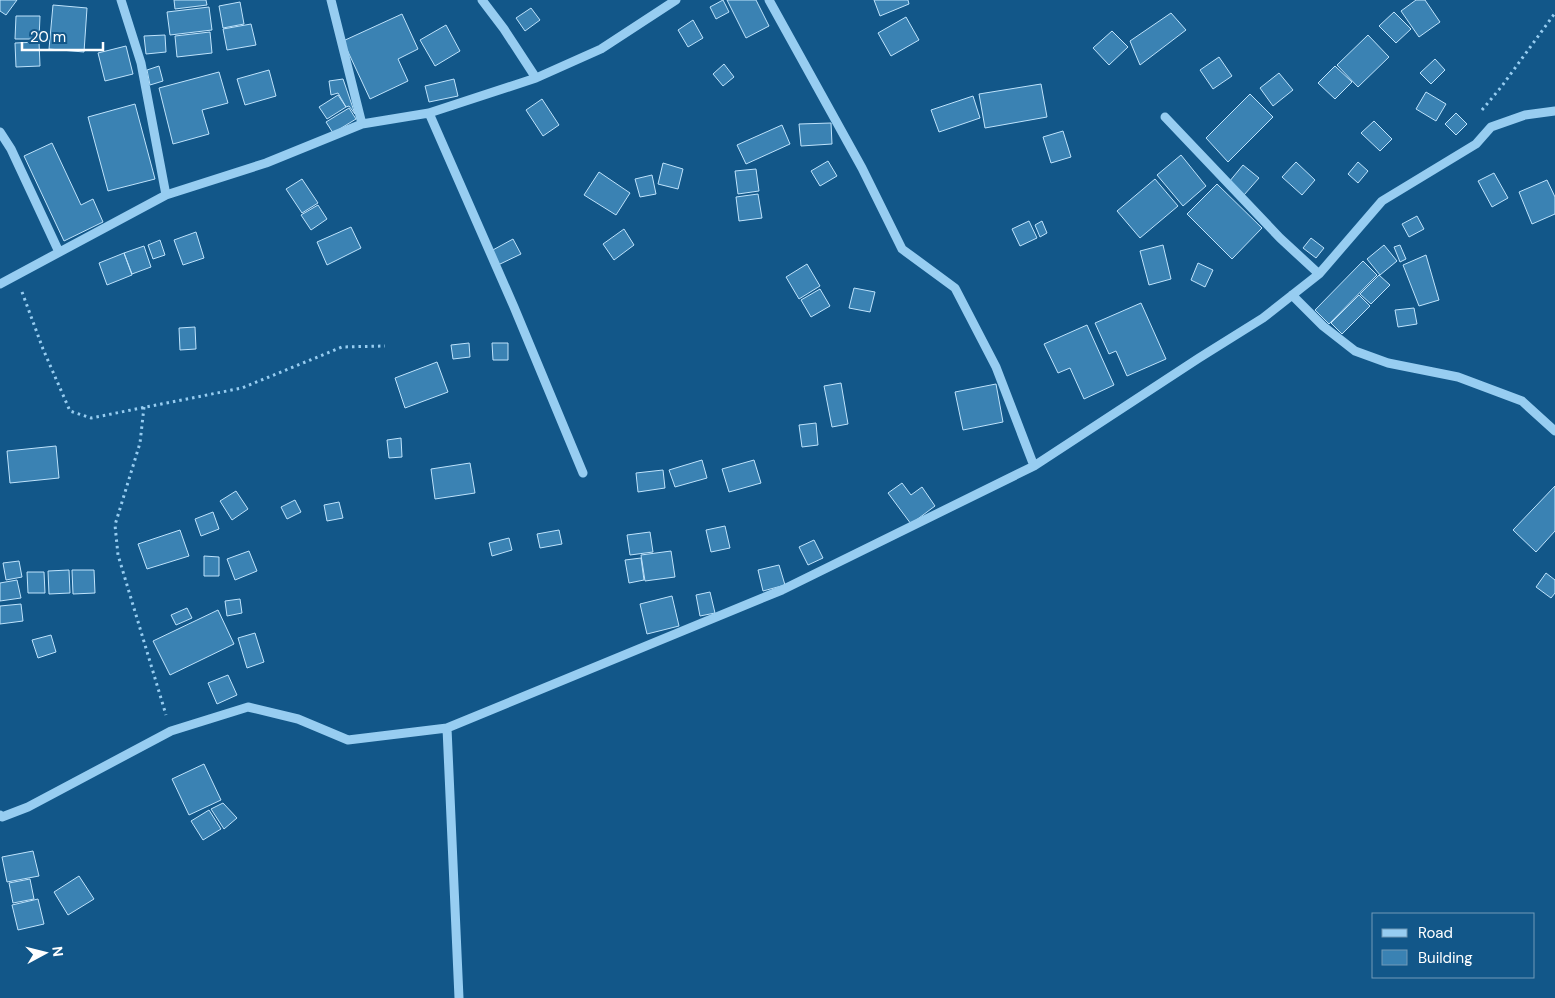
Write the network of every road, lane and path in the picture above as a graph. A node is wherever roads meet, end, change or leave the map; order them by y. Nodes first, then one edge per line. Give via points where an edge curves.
1 (120, 0) edge
2 (331, 0) edge
3 (482, 0) edge
4 (676, 0) edge
5 (769, 0) edge
6 (1555, 12) edge
7 (536, 78) junction
8 (1555, 111) edge
9 (429, 113) junction
10 (1479, 114) dead end
11 (1165, 117) dead end
12 (362, 124) junction
13 (0, 132) edge
14 (166, 195) junction
15 (59, 252) junction
16 (1319, 274) junction
17 (16, 275) junction
18 (0, 284) edge
19 (1292, 296) junction
20 (385, 346) dead end
21 (144, 408) junction
22 (1555, 431) edge
23 (1034, 466) junction
24 (583, 473) dead end
25 (448, 728) junction
26 (171, 731) junction
27 (1, 817) edge
28 (459, 998) edge

1 - 14 street via 141,63
2 - 12 street
3 - 7 street
4 - 7 street via 601,49
5 - 23 street via 862,168 902,249 955,288 996,367
6 - 10 path
7 - 9 street
8 - 16 street via 1525,115 1491,127 1476,144 1382,201
9 - 12 street
9 - 24 street
11 - 16 street via 1280,238
12 - 14 street via 266,163
13 - 15 street
14 - 15 street
15 - 17 street
16 - 19 street
17 - 18 street
17 - 21 path via 70,411 91,418
19 - 22 street via 1355,351 1388,363 1458,377 1522,401
19 - 23 street
20 - 21 path via 342,347 242,388
21 - 26 path via 140,443 115,533 118,555
23 - 25 street via 782,590
25 - 26 street via 348,740 298,719 248,707
25 - 28 street
26 - 27 street

